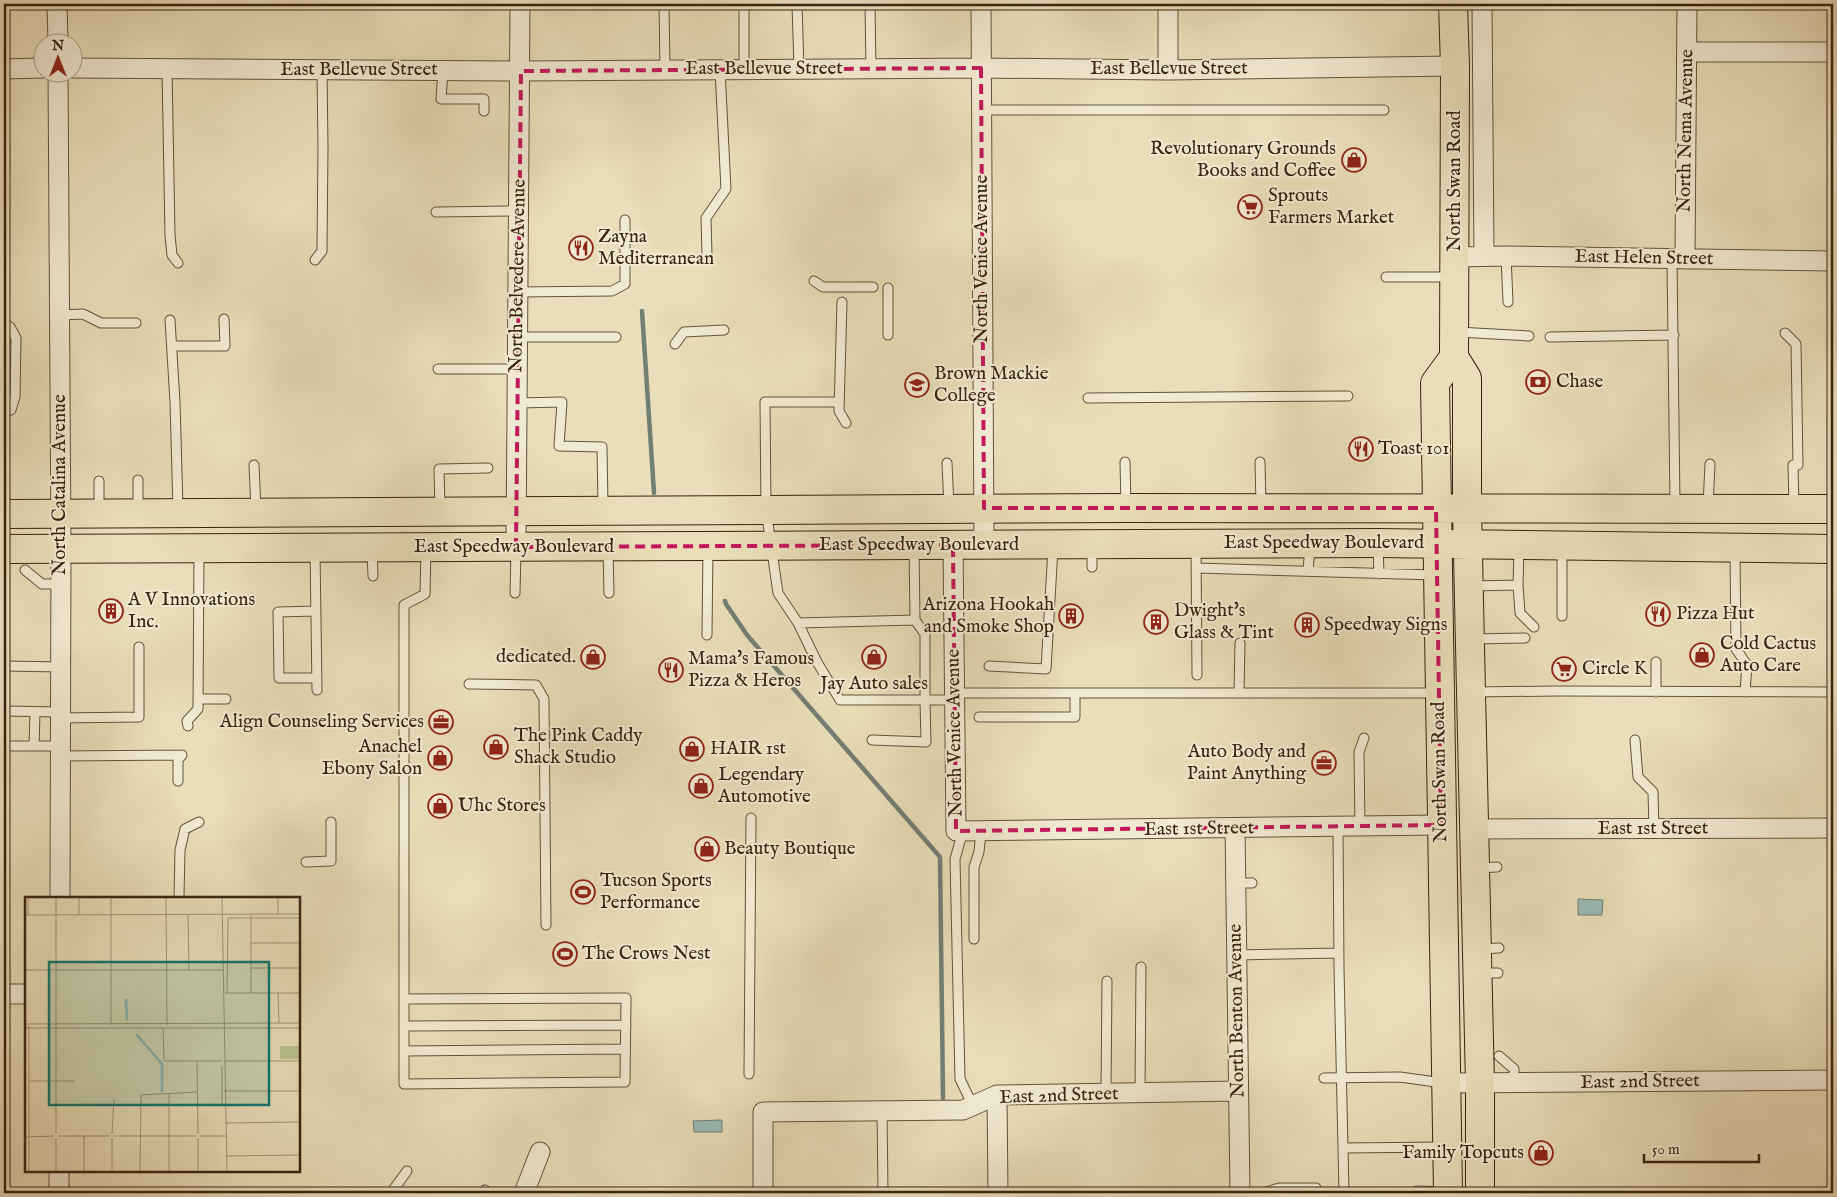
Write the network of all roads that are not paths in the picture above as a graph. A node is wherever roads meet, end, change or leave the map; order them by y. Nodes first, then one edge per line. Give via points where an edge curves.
1 (57, 4) edge
2 (520, 4) edge
3 (664, 4) edge
4 (744, 4) edge
5 (797, 4) edge
6 (870, 4) edge
7 (980, 4) edge
8 (1168, 4) edge
9 (1454, 4) edge
10 (1482, 4) edge
11 (1687, 4) edge
12 (58, 32) edge
13 (1687, 52) junction
14 (1833, 52) edge
15 (1455, 66) junction
16 (32, 68) edge
17 (82, 68) edge
18 (981, 68) junction
19 (4, 69) edge
20 (167, 69) junction
21 (799, 69) junction
22 (871, 69) junction
23 (322, 70) junction
24 (443, 70) junction
25 (521, 70) junction
26 (665, 70) junction
27 (720, 70) junction
28 (744, 70) junction
29 (1168, 70) junction
30 (58, 82) edge
31 (981, 110) junction
32 (1384, 110) dead end
33 (484, 111) dead end
34 (519, 211) junction
35 (436, 212) dead end
36 (625, 220) dead end
37 (707, 255) dead end
38 (1484, 256) junction
39 (1506, 256) junction
40 (1679, 259) junction
41 (315, 260) dead end
42 (1833, 261) edge
43 (178, 263) dead end
44 (1455, 267) junction
45 (1386, 277) dead end
46 (814, 281) dead end
47 (873, 287) dead end
48 (888, 288) dead end
49 (518, 292) junction
50 (842, 302) dead end
51 (1508, 302) dead end
52 (60, 314) junction
53 (224, 319) dead end
54 (170, 320) dead end
55 (4, 323) edge
56 (136, 323) dead end
57 (724, 330) dead end
58 (1785, 333) dead end
59 (888, 335) dead end
60 (1674, 335) junction
61 (1530, 336) dead end
62 (518, 337) junction
63 (616, 337) dead end
64 (1550, 337) dead end
65 (676, 344) dead end
66 (1454, 344) junction
67 (173, 346) junction
68 (438, 369) dead end
69 (517, 369) junction
70 (1348, 396) dead end
71 (1088, 398) dead end
72 (839, 402) junction
73 (517, 403) junction
74 (4, 412) edge
75 (846, 423) dead end
76 (1125, 462) dead end
77 (1260, 462) dead end
78 (947, 463) dead end
79 (1710, 464) dead end
80 (254, 466) dead end
81 (488, 468) dead end
82 (138, 480) dead end
83 (99, 481) dead end
84 (984, 508) junction
85 (1126, 508) junction
86 (1261, 508) junction
87 (1436, 508) junction
88 (1467, 508) junction
89 (1675, 508) junction
90 (1708, 508) junction
91 (949, 509) junction
92 (1794, 509) junction
93 (1833, 509) edge
94 (516, 510) junction
95 (603, 510) junction
96 (766, 510) junction
97 (440, 511) junction
98 (256, 512) junction
99 (99, 513) junction
100 (138, 513) junction
101 (178, 513) junction
102 (4, 514) edge
103 (61, 514) junction
104 (1310, 543) junction
105 (1378, 543) junction
106 (1436, 543) junction
107 (984, 544) junction
108 (1053, 544) junction
109 (1468, 544) junction
110 (1519, 544) junction
111 (913, 545) junction
112 (953, 545) junction
113 (1562, 545) junction
114 (372, 546) junction
115 (426, 546) junction
116 (772, 546) junction
117 (315, 547) junction
118 (516, 547) junction
119 (608, 547) junction
120 (708, 547) junction
121 (199, 548) junction
122 (1735, 548) junction
123 (61, 549) junction
124 (1833, 549) edge
125 (4, 550) edge
126 (1196, 556) junction
127 (1245, 556) junction
128 (26, 570) dead end
129 (1308, 571) junction
130 (1379, 574) junction
131 (1437, 574) junction
132 (373, 576) dead end
133 (61, 584) junction
134 (1518, 585) junction
135 (1468, 586) junction
136 (515, 593) dead end
137 (609, 593) dead end
138 (316, 611) junction
139 (1562, 616) dead end
140 (915, 620) junction
141 (798, 623) junction
142 (1534, 627) dead end
143 (707, 635) dead end
144 (1525, 638) dead end
145 (1470, 639) junction
146 (1240, 643) dead end
147 (138, 647) dead end
148 (1656, 662) dead end
149 (4, 666) edge
150 (990, 666) dead end
151 (61, 667) junction
152 (1197, 675) dead end
153 (317, 678) junction
154 (469, 684) dead end
155 (317, 690) dead end
156 (1470, 692) junction
157 (1656, 692) junction
158 (1745, 692) junction
159 (1833, 692) edge
160 (1075, 693) junction
161 (1239, 693) junction
162 (1439, 693) junction
163 (954, 697) junction
164 (198, 699) junction
165 (226, 699) dead end
166 (925, 700) junction
167 (4, 711) edge
168 (34, 712) junction
169 (60, 715) junction
170 (980, 717) dead end
171 (188, 726) dead end
172 (1364, 738) dead end
173 (872, 740) dead end
174 (1635, 740) dead end
175 (4, 746) edge
176 (34, 746) junction
177 (60, 751) junction
178 (178, 781) dead end
179 (751, 818) dead end
180 (199, 822) dead end
181 (331, 822) dead end
182 (1441, 825) junction
183 (1338, 827) junction
184 (1360, 827) junction
185 (1234, 828) junction
186 (1833, 828) edge
187 (1473, 829) junction
188 (1654, 829) junction
189 (967, 831) junction
190 (306, 862) dead end
191 (60, 897) edge
192 (179, 897) edge
193 (546, 925) dead end
194 (974, 939) dead end
195 (1339, 953) junction
196 (1236, 955) junction
197 (1141, 967) dead end
198 (1107, 981) dead end
199 (4, 994) edge
200 (25, 994) edge
201 (404, 999) junction
202 (626, 1025) junction
203 (404, 1026) junction
204 (625, 1049) junction
205 (404, 1051) junction
206 (1499, 1056) dead end
207 (749, 1074) dead end
208 (1342, 1077) junction
209 (1324, 1078) dead end
210 (1833, 1080) edge
211 (1446, 1083) junction
212 (1480, 1084) junction
213 (1514, 1084) junction
214 (1238, 1091) junction
215 (1106, 1093) junction
216 (1140, 1093) junction
217 (998, 1095) junction
218 (973, 1106) junction
219 (882, 1111) junction
220 (1447, 1147) junction
221 (1344, 1148) junction
222 (540, 1152) dead end
223 (407, 1171) dead end
224 (59, 1172) edge
225 (1316, 1188) dead end
226 (1417, 1191) dead end
227 (1448, 1192) edge
228 (59, 1193) edge
229 (391, 1193) edge
230 (524, 1193) edge
231 (763, 1193) edge
232 (883, 1193) edge
233 (998, 1193) edge
234 (1240, 1193) edge
235 (1263, 1193) edge
236 (1344, 1193) edge
237 (1480, 1193) edge

1 - 12 street
2 - 25 street, North Belvedere Avenue
3 - 26 lane
4 - 28 lane
5 - 21 lane
6 - 22 lane
7 - 18 street, North Venice Avenue
8 - 29 street
9 - 15 main road, North Swan Road
10 - 38 street, North Swan Road
11 - 13 street, North Nema Avenue
13 - 14 street
13 - 40 street, North Nema Avenue
15 - 29 street, East Bellevue Street
15 - 44 main road, North Swan Road
16 - 19 street
17 - 20 street, East Bellevue Street
18 - 22 street, East Bellevue Street
18 - 29 street, East Bellevue Street
18 - 31 street, North Venice Avenue
20 - 23 street, East Bellevue Street
20 - 43 lane via 170,235 172,255
21 - 22 street, East Bellevue Street
21 - 28 street, East Bellevue Street
23 - 24 street, East Bellevue Street
23 - 41 lane via 322,251
24 - 25 street, East Bellevue Street
24 - 33 lane via 442,99 484,99
25 - 26 street, East Bellevue Street
25 - 34 street, North Belvedere Avenue
26 - 27 street, East Bellevue Street
27 - 28 street, East Bellevue Street
27 - 37 lane via 726,189 706,218
30 - 52 street, North Catalina Avenue
31 - 32 lane
31 - 84 street, North Venice Avenue
34 - 35 lane
34 - 49 street, North Belvedere Avenue
36 - 49 lane via 625,284 612,291
38 - 39 street, East Helen Street
38 - 44 street, East Helen Street
39 - 40 street, East Helen Street
39 - 51 lane
40 - 42 street, East Helen Street
40 - 60 lane
44 - 45 lane
44 - 66 main road, North Swan Road
46 - 47 lane via 823,288
48 - 59 lane
49 - 62 street, North Belvedere Avenue
50 - 72 lane
52 - 56 lane via 83,314 101,323
52 - 103 street, North Catalina Avenue
53 - 67 lane via 225,346
54 - 67 lane
55 - 74 lane via 10,326 16,338 15,397 11,410
57 - 65 lane via 684,332
58 - 92 lane via 1796,344
60 - 64 lane
60 - 89 lane
61 - 66 lane
62 - 63 lane
62 - 69 street, North Belvedere Avenue
66 - 87 main road, North Swan Road via 1434,383
66 - 88 main road, North Swan Road via 1467,378
67 - 101 lane
68 - 69 lane
69 - 73 street, North Belvedere Avenue
70 - 71 lane
72 - 75 lane via 839,411
72 - 96 lane via 764,402
73 - 94 street, North Belvedere Avenue
73 - 95 lane via 562,402 559,446 602,447
76 - 85 lane
77 - 86 lane
78 - 91 lane
79 - 90 lane
80 - 98 lane
81 - 97 lane via 439,468
82 - 100 lane
83 - 99 lane
84 - 85 main road, East Speedway Boulevard
84 - 91 main road, East Speedway Boulevard
84 - 107 street, North Venice Avenue
85 - 86 main road, East Speedway Boulevard
86 - 87 main road, East Speedway Boulevard
87 - 88 main road, East Speedway Boulevard
87 - 106 main road, North Swan Road
88 - 89 main road, East Speedway Boulevard
88 - 109 main road, North Swan Road
89 - 90 main road, East Speedway Boulevard
90 - 92 main road, East Speedway Boulevard
91 - 96 main road, East Speedway Boulevard
92 - 93 main road, East Speedway Boulevard
94 - 95 main road, East Speedway Boulevard
94 - 97 main road, East Speedway Boulevard
94 - 118 street, North Belvedere Avenue
95 - 96 main road, East Speedway Boulevard
96 - 116 lane
97 - 98 main road, East Speedway Boulevard
98 - 101 main road, East Speedway Boulevard
99 - 100 main road, East Speedway Boulevard
99 - 103 main road, East Speedway Boulevard
100 - 101 main road, East Speedway Boulevard
102 - 103 main road, East Speedway Boulevard
103 - 123 street, North Catalina Avenue
104 - 105 main road, East Speedway Boulevard
104 - 127 main road, East Speedway Boulevard
104 - 129 lane
105 - 106 main road, East Speedway Boulevard
105 - 130 lane
106 - 109 main road, East Speedway Boulevard
106 - 131 main road, North Swan Road
107 - 108 main road, East Speedway Boulevard
107 - 112 main road, East Speedway Boulevard
108 - 126 main road, East Speedway Boulevard via 1092,556
108 - 150 lane via 1046,669
109 - 110 main road, East Speedway Boulevard
109 - 135 main road, North Swan Road
110 - 113 main road, East Speedway Boulevard
110 - 134 lane
111 - 112 main road, East Speedway Boulevard
111 - 116 main road, East Speedway Boulevard
111 - 140 lane
112 - 163 street, North Venice Avenue
113 - 122 main road, East Speedway Boulevard
113 - 139 lane
114 - 115 main road, East Speedway Boulevard
114 - 117 main road, East Speedway Boulevard
114 - 132 lane
115 - 118 main road, East Speedway Boulevard
115 - 201 lane via 426,594 404,605
116 - 120 main road, East Speedway Boulevard
116 - 141 lane via 778,593
117 - 121 main road, East Speedway Boulevard
117 - 138 lane
118 - 119 main road, East Speedway Boulevard
118 - 136 lane
119 - 120 main road, East Speedway Boulevard
119 - 137 lane
120 - 143 lane
121 - 123 main road, East Speedway Boulevard
121 - 164 lane
122 - 124 main road, East Speedway Boulevard
122 - 158 lane via 1736,649 1747,665
123 - 125 main road, East Speedway Boulevard
123 - 133 street, North Catalina Avenue
126 - 127 main road, East Speedway Boulevard
126 - 152 lane
127 - 129 lane
128 - 133 lane via 42,584
129 - 130 lane
130 - 131 lane
131 - 162 main road, North Swan Road
133 - 151 street, North Catalina Avenue
134 - 135 lane
134 - 142 lane via 1520,613
135 - 145 main road, North Swan Road
138 - 153 lane
138 - 153 lane via 278,612 279,678
140 - 141 lane
140 - 166 lane via 925,634
141 - 166 lane via 840,700
144 - 145 lane
145 - 156 main road, North Swan Road
146 - 161 lane
147 - 169 lane via 139,716
148 - 157 lane
149 - 151 lane
151 - 169 street, North Catalina Avenue
153 - 155 lane
154 - 193 lane via 536,685 544,699
156 - 157 lane
156 - 187 main road, North Swan Road
157 - 158 lane
158 - 159 lane
160 - 161 lane
160 - 163 lane
160 - 170 lane via 1075,717
161 - 162 lane
162 - 182 main road, North Swan Road
163 - 166 lane
163 - 189 street, North Venice Avenue
164 - 165 lane
164 - 171 lane via 198,709 187,721
166 - 173 lane via 926,742
167 - 168 lane
168 - 169 lane
168 - 176 lane
169 - 177 street, North Catalina Avenue
172 - 184 lane via 1359,752
174 - 188 lane via 1638,778 1653,792
175 - 176 lane
176 - 177 lane
177 - 178 lane via 182,754 178,760
177 - 191 street, North Catalina Avenue
179 - 207 lane
180 - 192 lane via 185,829 180,850
181 - 190 lane via 331,861
182 - 184 street, East 1st Street
182 - 211 main road, North Swan Road
183 - 184 street, East 1st Street
183 - 185 street, East 1st Street
183 - 195 lane
185 - 189 street, East 1st Street
185 - 196 street, North Benton Avenue via 1243,883
186 - 188 street, East 1st Street
187 - 188 street, East 1st Street
187 - 212 main road, North Swan Road via 1486,868 1488,961
189 - 194 lane via 979,852 974,867
189 - 218 lane via 955,859 960,1079
195 - 196 lane
195 - 208 lane
196 - 214 street, North Benton Avenue
197 - 216 lane
198 - 215 lane
199 - 200 street
201 - 202 lane via 626,998
201 - 203 lane
202 - 203 lane
202 - 204 lane
203 - 205 lane
204 - 205 lane
204 - 205 lane via 625,1082 404,1084
206 - 213 lane via 1514,1069
208 - 209 lane
208 - 211 lane via 1400,1076
208 - 221 lane
210 - 213 street, East 2nd Street
211 - 212 street, East 2nd Street
211 - 220 main road, North Swan Road
212 - 213 street, East 2nd Street
212 - 237 main road, North Swan Road
214 - 216 street, East 2nd Street
214 - 234 street, North Benton Avenue
215 - 216 street, East 2nd Street
215 - 217 street, East 2nd Street
217 - 218 street, East 2nd Street
217 - 233 street
218 - 219 street, East 2nd Street via 963,1110
219 - 231 street, East 2nd Street via 763,1112
219 - 232 lane
220 - 221 lane
220 - 227 main road, North Swan Road
221 - 236 lane
222 - 230 street
223 - 229 lane
224 - 228 street
225 - 235 lane via 1279,1188
226 - 227 lane

